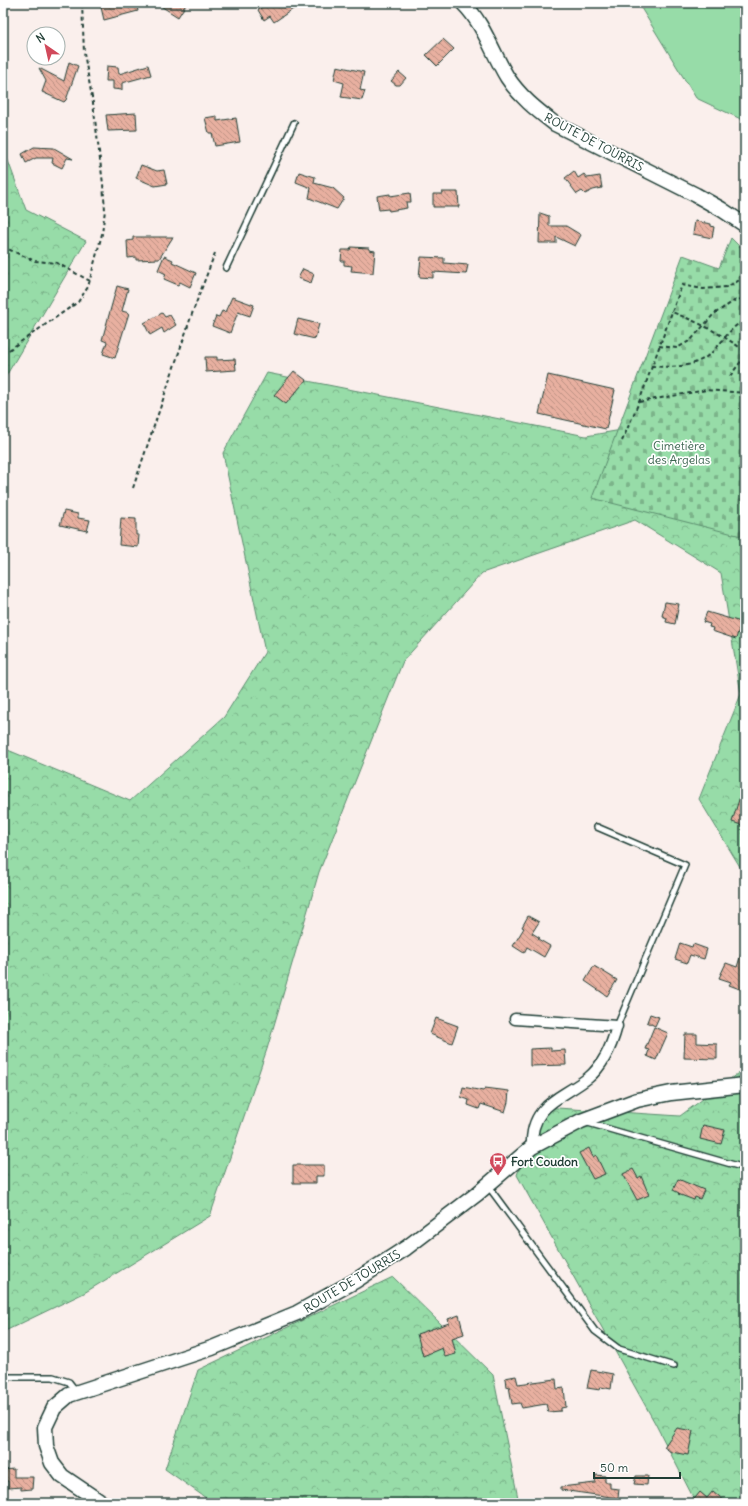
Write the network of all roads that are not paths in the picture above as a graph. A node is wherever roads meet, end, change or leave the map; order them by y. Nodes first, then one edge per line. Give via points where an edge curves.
1 (463, 3) edge
2 (294, 123) dead end
3 (745, 225) edge
4 (226, 268) dead end
5 (597, 827) dead end
6 (514, 1019) dead end
7 (617, 1026) junction
8 (745, 1085) edge
9 (581, 1121) junction
10 (532, 1147) junction
11 (745, 1168) edge
12 (487, 1185) junction
13 (674, 1366) dead end
14 (3, 1375) edge
15 (76, 1392) junction
16 (107, 1501) edge

1 - 3 street, ROUTE DE TOURRIS via 483,30 507,77 535,109 556,124 696,195
2 - 4 lane
5 - 7 lane via 685,865
6 - 7 street
7 - 10 street via 604,1061 588,1078 553,1100 544,1109 531,1135
8 - 9 street, ROUTE DE TOURRIS via 671,1092 644,1098
9 - 10 street, ROUTE DE TOURRIS
9 - 11 lane
10 - 12 street, ROUTE DE TOURRIS
12 - 13 lane via 595,1331 619,1349
12 - 15 street, ROUTE DE TOURRIS via 406,1248 355,1281 297,1313 212,1348
14 - 15 lane via 7,1378 53,1377 69,1382
15 - 16 street, ROUTE DE TOURRIS via 54,1408 45,1427 46,1446 52,1463 62,1476

